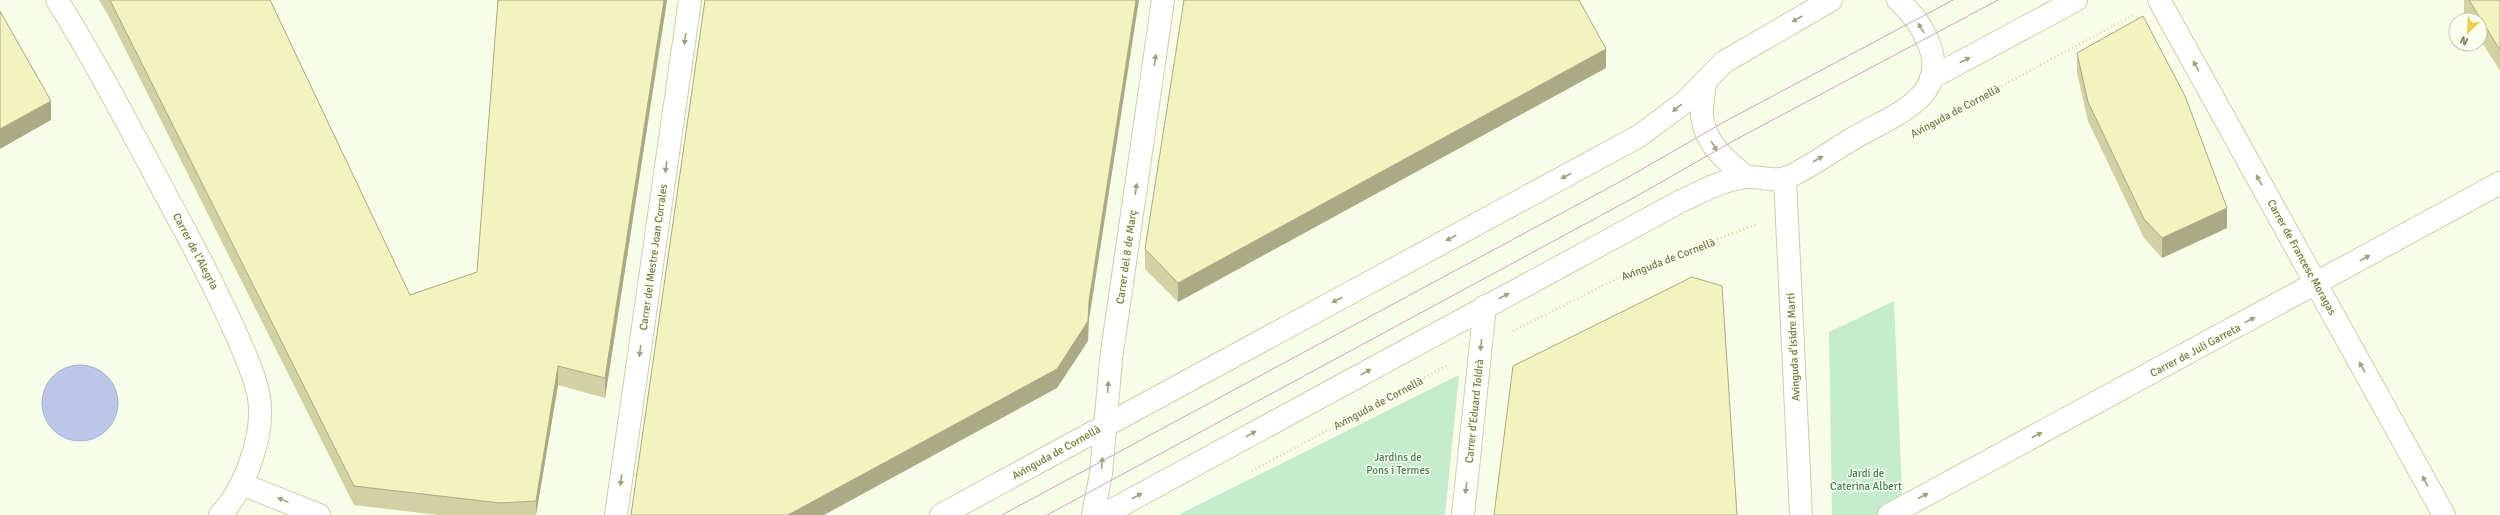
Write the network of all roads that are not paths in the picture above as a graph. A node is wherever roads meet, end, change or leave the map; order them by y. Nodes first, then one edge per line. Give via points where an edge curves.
1 (57, 0) edge
2 (690, 0) edge
3 (1163, 0) edge
4 (1831, 0) edge
5 (1898, 0) edge
6 (2076, 0) edge
7 (2159, 1) edge
8 (1931, 78) junction
9 (1705, 82) junction
10 (1746, 177) junction
11 (1785, 178) junction
12 (2500, 183) edge
13 (2317, 284) junction
14 (1485, 306) junction
15 (1105, 425) junction
16 (242, 484) junction
17 (220, 515) edge
18 (319, 515) edge
19 (616, 515) edge
20 (941, 515) edge
21 (1092, 515) edge
22 (1103, 515) edge
23 (1463, 515) edge
24 (1801, 515) edge
25 (1888, 515) edge
26 (2444, 515) edge

1 - 16 street, Carrer de l'Alegria via 93,57 217,290 249,364 259,398 258,430 253,457
2 -> 19 street, Carrer del Mestre Joan Corrales
15 -> 3 street, Carrer del 8 de Març via 1111,358
4 -> 9 street, Avinguda de Cornellà via 1724,62
8 -> 5 street via 1931,46 1910,11
8 -> 6 street
13 -> 7 street, Carrer de Francesc Moragas
11 -> 8 street via 1902,110 1920,97 1927,89
9 -> 10 street via 1702,116 1712,144 1716,151
9 -> 15 street, Avinguda de Cornellà via 1676,109 1639,136
10 - 11 street
14 -> 10 street via 1681,201 1713,187
11 - 24 street, Avinguda d'Isidre Martí
13 -> 12 street, Carrer de Juli Garreta
25 -> 13 street, Carrer de Juli Garreta
26 -> 13 street, Carrer de Francesc Moragas
22 -> 14 street
14 -> 23 street, Carrer d'Eduard Toldrà
15 - 20 street, Avinguda de Cornellà
21 -> 15 street, Carrer del 8 de Març via 1101,474
16 - 17 street, Carrer de l'Alegria
18 -> 16 street

